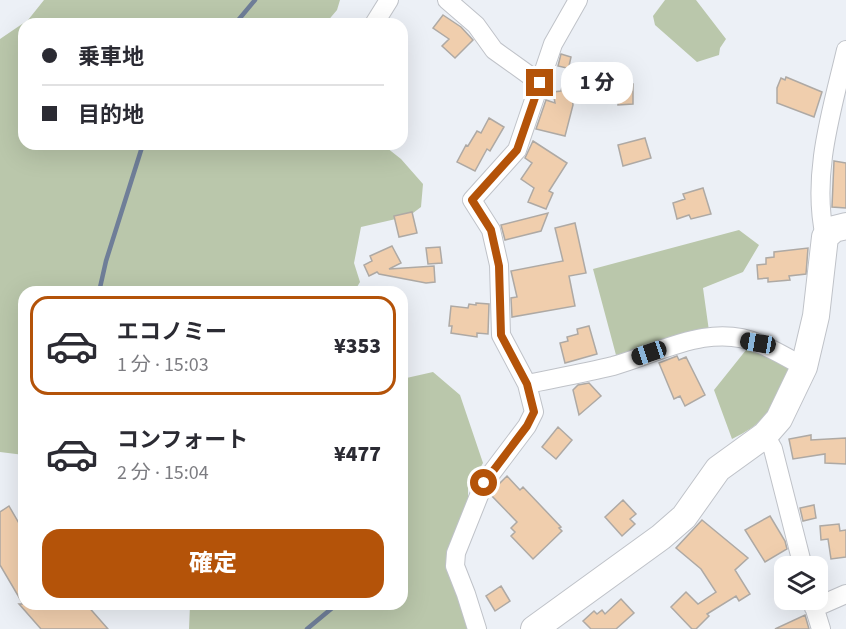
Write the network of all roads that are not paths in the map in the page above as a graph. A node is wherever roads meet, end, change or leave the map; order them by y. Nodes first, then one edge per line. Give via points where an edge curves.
1 (389, 0) edge
2 (447, 0) edge
3 (578, 0) edge
4 (378, 18) edge
5 (846, 50) edge
6 (540, 83) junction
7 (836, 232) edge
8 (804, 367) junction
9 (527, 384) junction
10 (765, 435) junction
11 (800, 556) edge
12 (846, 594) edge
13 (828, 599) edge
14 (815, 610) edge
15 (477, 629) edge
16 (534, 629) edge
17 (821, 629) edge

1 - 4 street
2 - 6 street via 476,26 494,50
3 - 6 street via 553,44
5 - 7 street via 821,168 821,220
6 - 9 street via 517,150 472,200 491,230 499,266 501,335
7 - 8 street
8 - 9 street via 758,343 727,337 704,338 684,341 614,366
8 - 10 street via 779,419
9 - 15 street via 534,412 484,483 456,552 455,566
10 - 11 street via 773,449
10 - 16 street via 718,469 684,517
12 - 13 street
14 - 17 street

